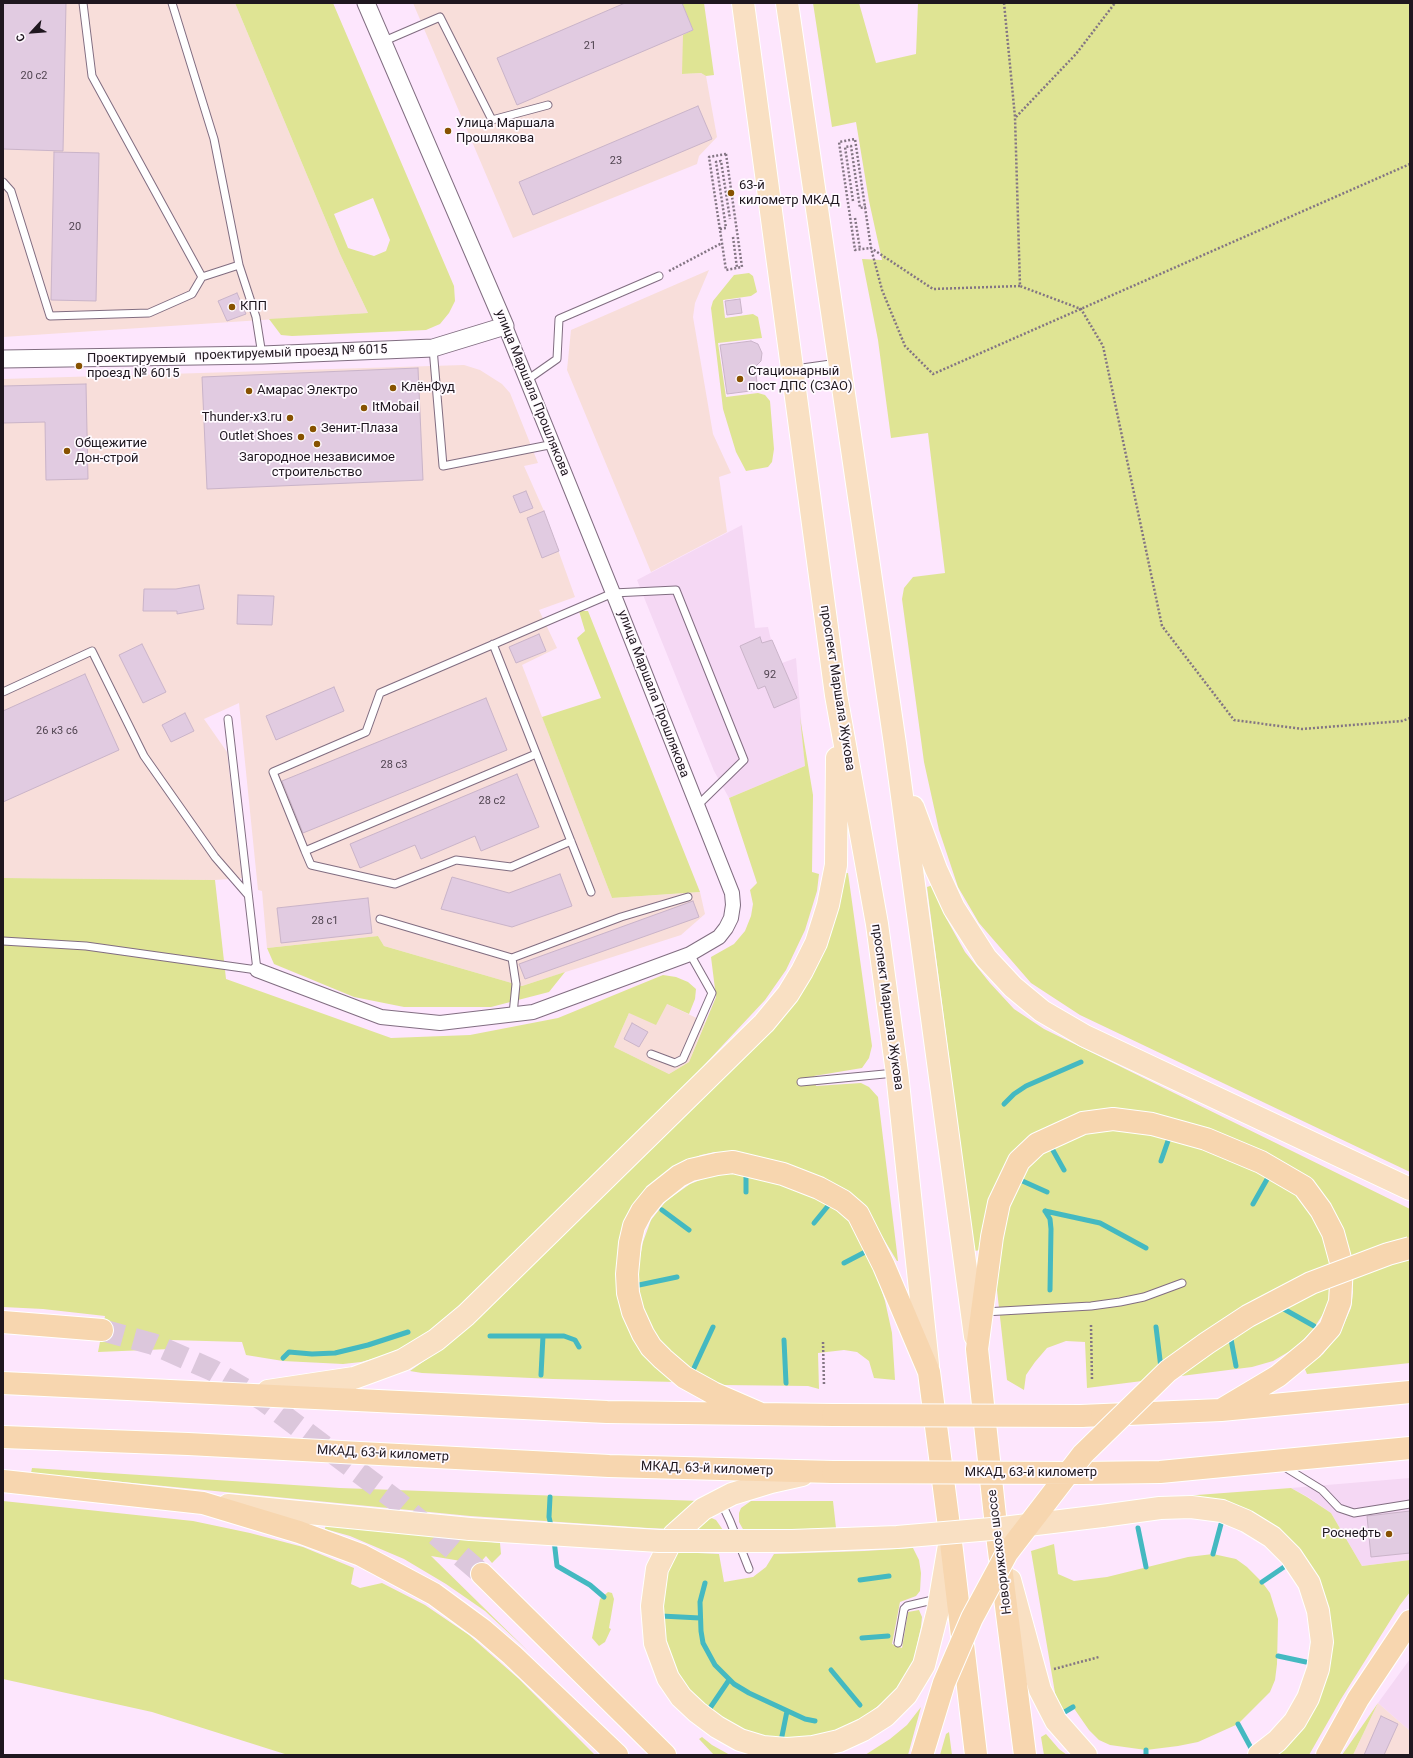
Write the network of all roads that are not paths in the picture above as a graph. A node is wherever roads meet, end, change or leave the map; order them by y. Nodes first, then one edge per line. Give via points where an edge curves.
1 (83, 3) edge
2 (172, 3) edge
3 (366, 3) edge
4 (743, 3) edge
5 (787, 3) edge
6 (382, 42) junction
7 (548, 105) dead end
8 (3, 182) edge
9 (239, 265) junction
10 (659, 276) road end
11 (202, 277) junction
12 (505, 326) junction
13 (433, 348) junction
14 (262, 355) junction
15 (3, 359) edge
16 (840, 363) junction
17 (792, 369) junction
18 (527, 380) junction
19 (554, 444) junction
20 (614, 593) junction
21 (492, 644) junction
22 (3, 692) edge
23 (836, 694) junction
24 (228, 719) dead end
25 (895, 744) junction
26 (536, 754) junction
27 (697, 806) junction
28 (571, 841) junction
29 (305, 851) junction
30 (591, 892) dead end
31 (248, 896) junction
32 (688, 897) dead end
33 (380, 919) dead end
34 (3, 941) edge
35 (690, 954) junction
36 (512, 958) junction
37 (257, 970) junction
38 (513, 1014) junction
39 (651, 1054) dead end
40 (897, 1073) junction
41 (801, 1082) dead end
42 (1410, 1189) edge
43 (1410, 1248) edge
44 (1182, 1283) dead end
45 (982, 1312) junction
46 (3, 1322) edge
47 (102, 1330) tunnel mouth
48 (977, 1349) junction
49 (929, 1372) junction
50 (3, 1383) edge
51 (1410, 1392) edge
52 (250, 1393) junction
53 (1221, 1410) junction
54 (759, 1413) junction
55 (3, 1437) edge
56 (1410, 1448) edge
57 (1276, 1462) junction
58 (811, 1473) junction
59 (3, 1481) edge
60 (720, 1500) junction
61 (203, 1502) junction
62 (1410, 1504) edge
63 (950, 1534) junction
64 (998, 1535) junction
65 (749, 1569) dead end
66 (482, 1574) tunnel mouth
67 (940, 1599) junction
68 (1410, 1621) edge
69 (898, 1643) dead end
70 (617, 1755) edge
71 (665, 1755) edge
72 (922, 1755) edge
73 (976, 1755) edge
74 (1025, 1755) edge
75 (1086, 1755) edge
76 (1259, 1755) edge
77 (1327, 1755) edge

1 - 11 lane via 92,76
2 - 9 lane via 214,139
3 - 6 street, улица Маршала Прошлякова
4 - 17 main road, проспект Маршала Жукова
5 - 16 main road
6 - 7 lane via 440,17 492,120
6 - 12 street, улица Маршала Прошлякова
8 - 11 lane via 11,192 50,316 149,313 192,294
9 - 11 lane
9 - 14 lane via 256,317
10 - 18 lane via 559,319 558,359
12 - 13 street, проектируемый проезд № 6015
12 - 18 street, улица Маршала Прошлякова
13 - 14 street, проектируемый проезд № 6015
13 - 19 lane via 443,466
14 - 15 street, проектируемый проезд № 6015
16 - 17 lane
16 - 25 main road
17 - 23 main road, проспект Маршала Жукова
18 - 19 street, улица Маршала Прошлякова
19 - 20 street, улица Маршала Прошлякова
20 - 21 lane
20 - 27 street, улица Маршала Прошлякова
20 - 27 lane via 676,590 741,752 744,760
21 - 26 lane
21 - 29 lane via 380,692 366,732 273,772
22 - 31 lane via 92,651 144,756 215,857
23 - 40 main road, проспект Маршала Жукова via 877,924
23 - 52 main road via 836,865 828,905 816,943 802,971 788,994 764,1023 466,1315 436,1340 403,1360 354,1378
24 - 31 lane
25 - 42 main road via 918,823 954,908 986,958 1013,987 1042,1011 1085,1036
25 - 48 main road
26 - 28 lane
26 - 29 lane
27 - 35 street, улица Маршала Прошлякова via 732,893 733,905 731,918 719,937
28 - 29 lane via 511,867 456,860 395,884 311,865
28 - 30 lane
31 - 37 lane
32 - 36 lane via 621,917
33 - 36 lane
34 - 37 lane via 86,946
35 - 38 street, улица Маршала Прошлякова via 533,1012
35 - 39 lane via 712,993 683,1059 675,1063
36 - 38 lane via 516,984
37 - 38 street, улица Маршала Прошлякова via 382,1017 440,1023
40 - 41 lane
40 - 49 main road, проспект Маршала Жукова
43 - 72 highway, bridge via 1311,1284 1248,1316 1168,1371 1083,1454 1007,1553 972,1618 944,1683
44 - 45 lane via 1144,1297 1120,1302
45 - 48 highway, Новорижское шоссе
45 - 53 highway, Новорижское шоссе via 999,1203 1019,1160 1037,1144 1083,1123 1113,1118 1152,1124 1206,1139 1261,1162 1304,1187 1321,1210 1333,1234 1342,1266 1340,1302 1330,1328 1312,1348 1278,1376
46 - 47 highway
48 - 64 highway, Новорижское шоссе
49 - 54 highway via 868,1231 858,1214 843,1201 798,1179 761,1167 733,1162 705,1166 679,1176 655,1195 642,1211 634,1226 630,1243 628,1293 643,1334 663,1359 684,1377
49 - 63 highway
50 - 52 highway
51 - 53 highway
52 - 54 highway via 607,1412
53 - 54 highway, bridge via 1081,1416
55 - 58 highway, МКАД, 63-й километр
56 - 57 highway, МКАД, 63-й километр
57 - 58 highway, МКАД, 63-й километр, bridge via 1160,1472
57 - 62 lane via 1322,1490 1338,1508 1354,1512
58 - 60 main road via 771,1482
59 - 61 highway
60 - 65 lane
60 - 67 main road via 703,1509 674,1535 657,1570 652,1606 653,1621 655,1643 662,1664 681,1696 717,1728 740,1740 763,1747 814,1747 839,1741 885,1716 906,1695 924,1665
61 - 70 highway via 361,1555 434,1594 512,1655
61 - 76 main road, bridge via 470,1528 659,1541 792,1541 897,1537 1003,1528 1160,1508 1191,1507 1222,1511 1246,1521 1272,1537 1291,1556 1309,1583 1318,1611 1322,1642 1308,1698 1295,1721 1277,1741
63 - 67 main road
63 - 73 highway
64 - 74 highway, Новорижское шоссе
64 - 75 main road via 1040,1690 1056,1721
66 - 71 highway
67 - 69 lane via 907,1606 904,1609
68 - 77 highway via 1358,1699

